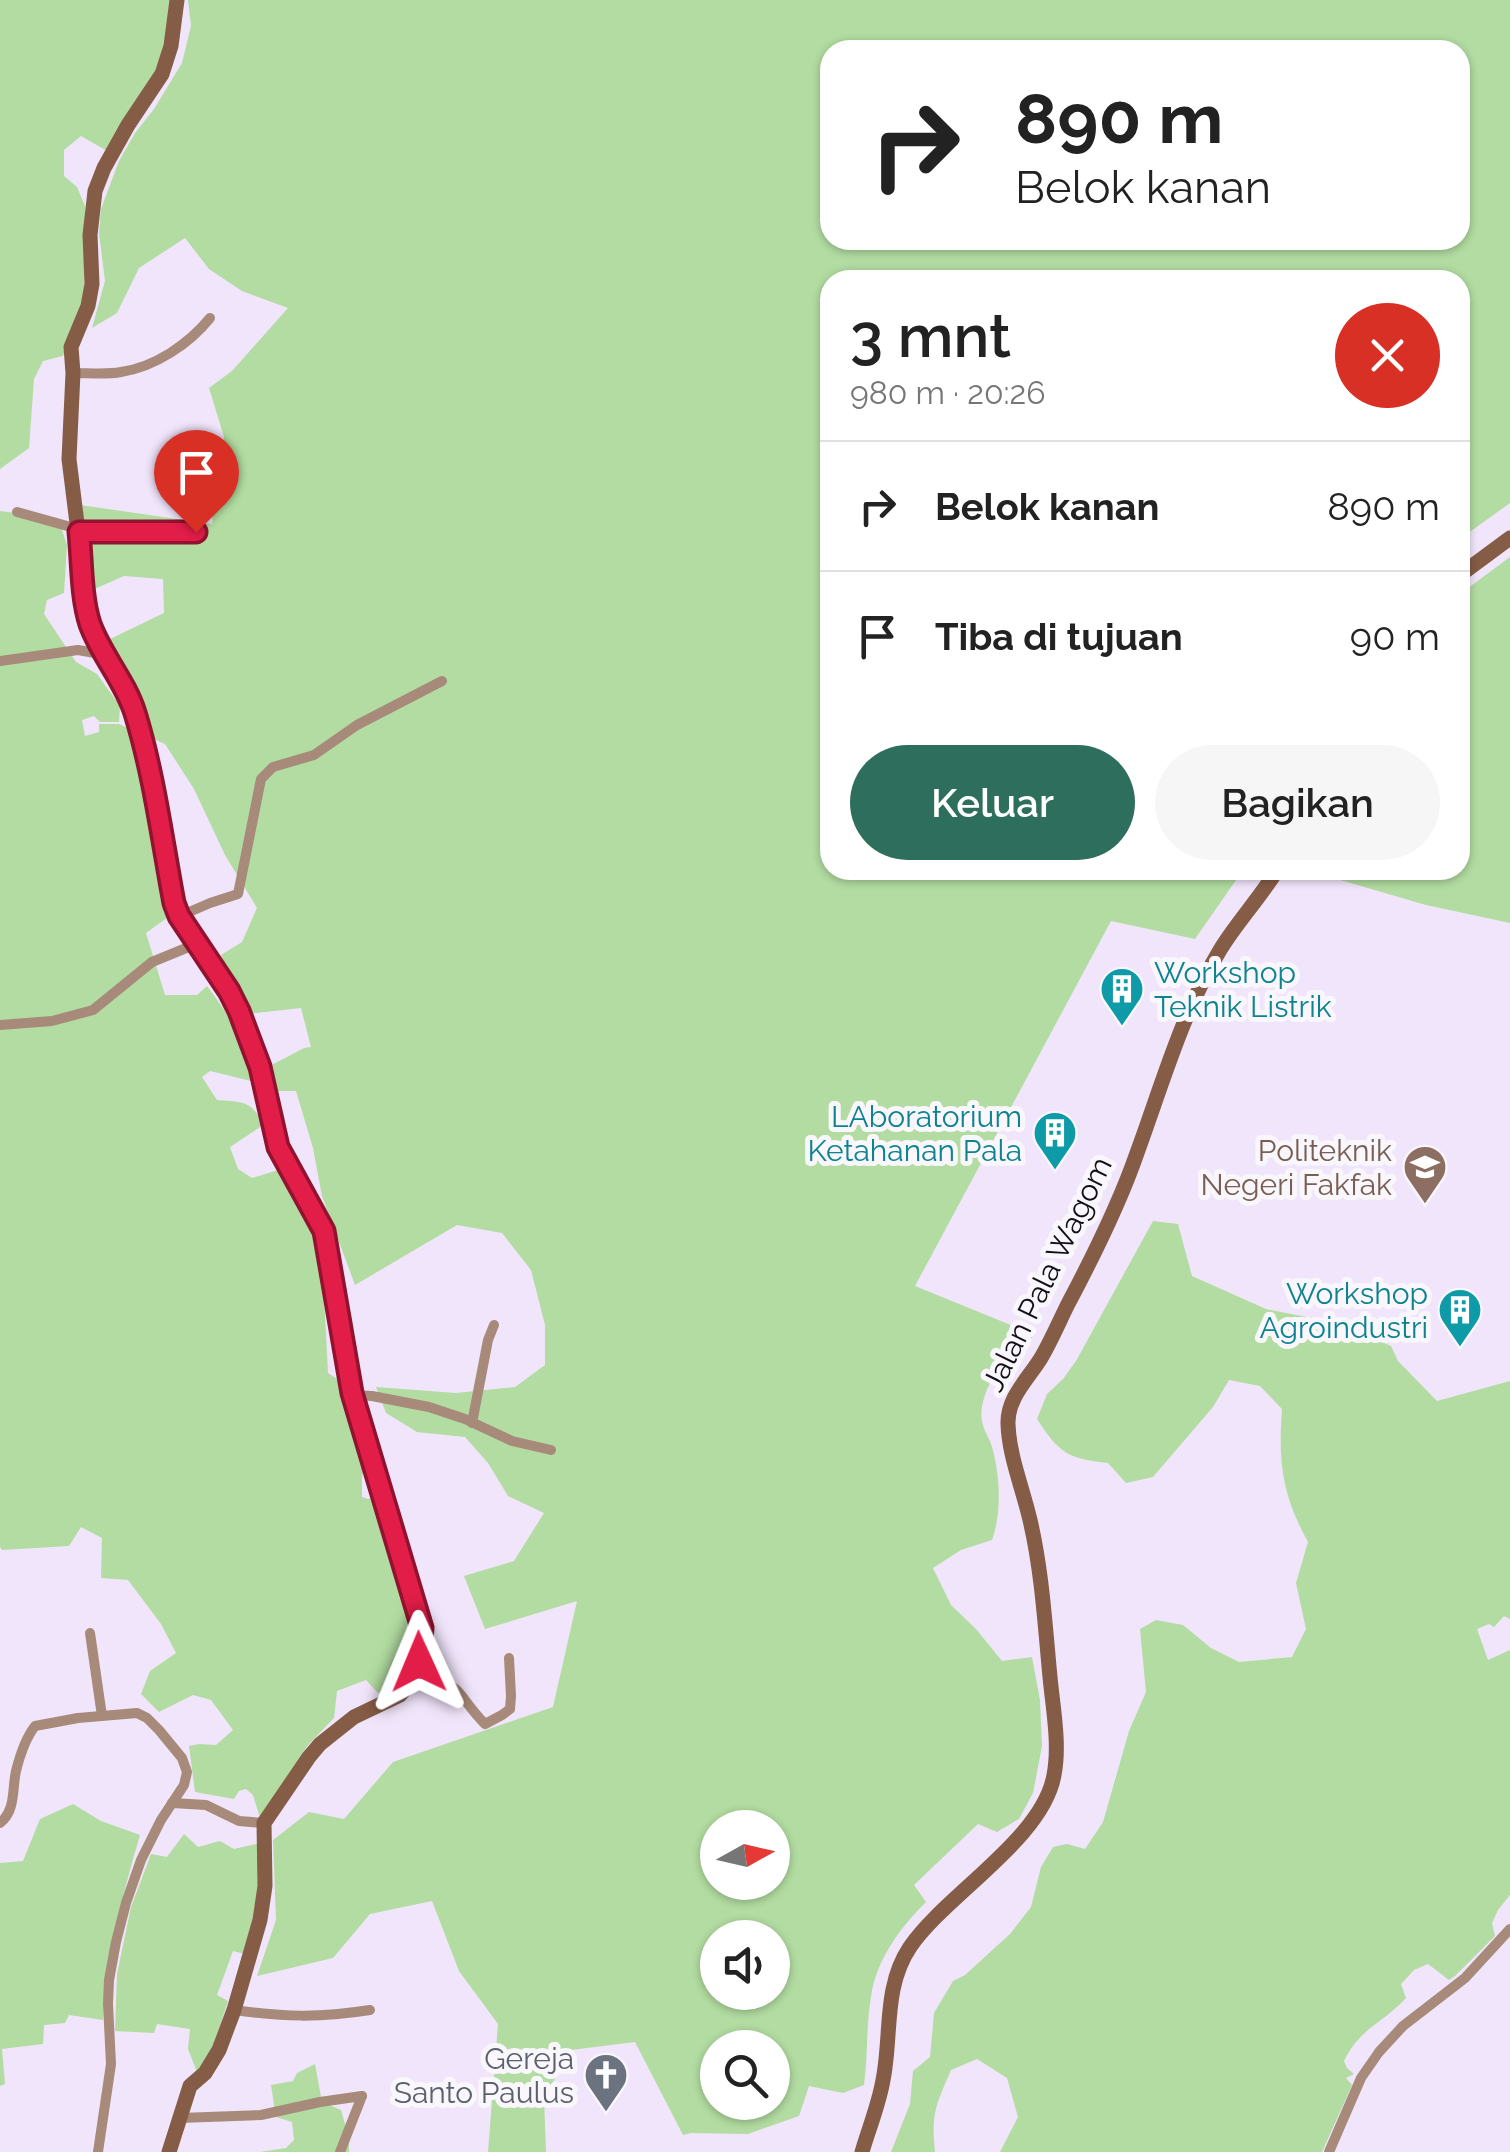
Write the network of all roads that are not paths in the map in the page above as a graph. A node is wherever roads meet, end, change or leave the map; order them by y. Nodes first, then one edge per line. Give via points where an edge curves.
1 (177, 0) edge
2 (210, 318) dead end
3 (72, 373) junction
4 (17, 512) dead end
5 (78, 530) junction
6 (203, 530) dead end
7 (1510, 538) edge
8 (1470, 568) edge
9 (106, 654) junction
10 (0, 660) edge
11 (442, 680) dead end
12 (1270, 880) edge
13 (180, 916) junction
14 (196, 944) junction
15 (0, 1024) edge
16 (494, 1325) dead end
17 (353, 1395) junction
18 (472, 1423) junction
19 (551, 1450) dead end
20 (90, 1633) dead end
21 (509, 1658) dead end
22 (408, 1686) junction
23 (102, 1716) junction
24 (172, 1803) junction
25 (264, 1822) junction
26 (0, 1823) edge
27 (1510, 1929) edge
28 (234, 2010) junction
29 (370, 2010) dead end
30 (180, 2118) junction
31 (98, 2152) edge
32 (169, 2152) edge
33 (340, 2152) edge
34 (862, 2152) edge
35 (1330, 2152) edge

1 - 3 main road via 162,74 95,191 92,284 71,347
2 - 3 street via 171,352 137,369
3 - 5 main road via 69,459
4 - 5 street
5 - 6 street
5 - 9 main road via 88,620
7 - 8 main road
9 - 10 street via 78,650
9 - 13 main road via 139,729
11 - 13 street via 357,724 314,755 273,767 260,780 238,894
12 - 34 main road, Jalan Pala Wagom via 1207,976 1102,1238 1010,1411 1038,1565 1055,1773 1026,1827 906,1955 893,1990 884,2079
13 - 14 main road
14 - 15 street via 152,962 93,1010
14 - 17 main road via 239,1011 278,1147 324,1231
16 - 18 street
17 - 18 street via 429,1407
17 - 22 main road via 422,1628 419,1662
18 - 19 street
20 - 23 street
21 - 22 street via 510,1708 485,1724 445,1682
22 - 25 main road via 320,1744
23 - 24 street via 141,1715 182,1758 187,1778
23 - 26 street via 35,1726 16,1772 9,1814
24 - 25 street
24 - 31 street via 141,1860 116,1942 108,2004 111,2064
25 - 28 main road via 264,1906
27 - 35 street via 1379,2052
28 - 29 street via 281,2016
28 - 30 main road via 212,2064 190,2086
30 - 32 main road
30 - 33 street via 262,2115 362,2096

